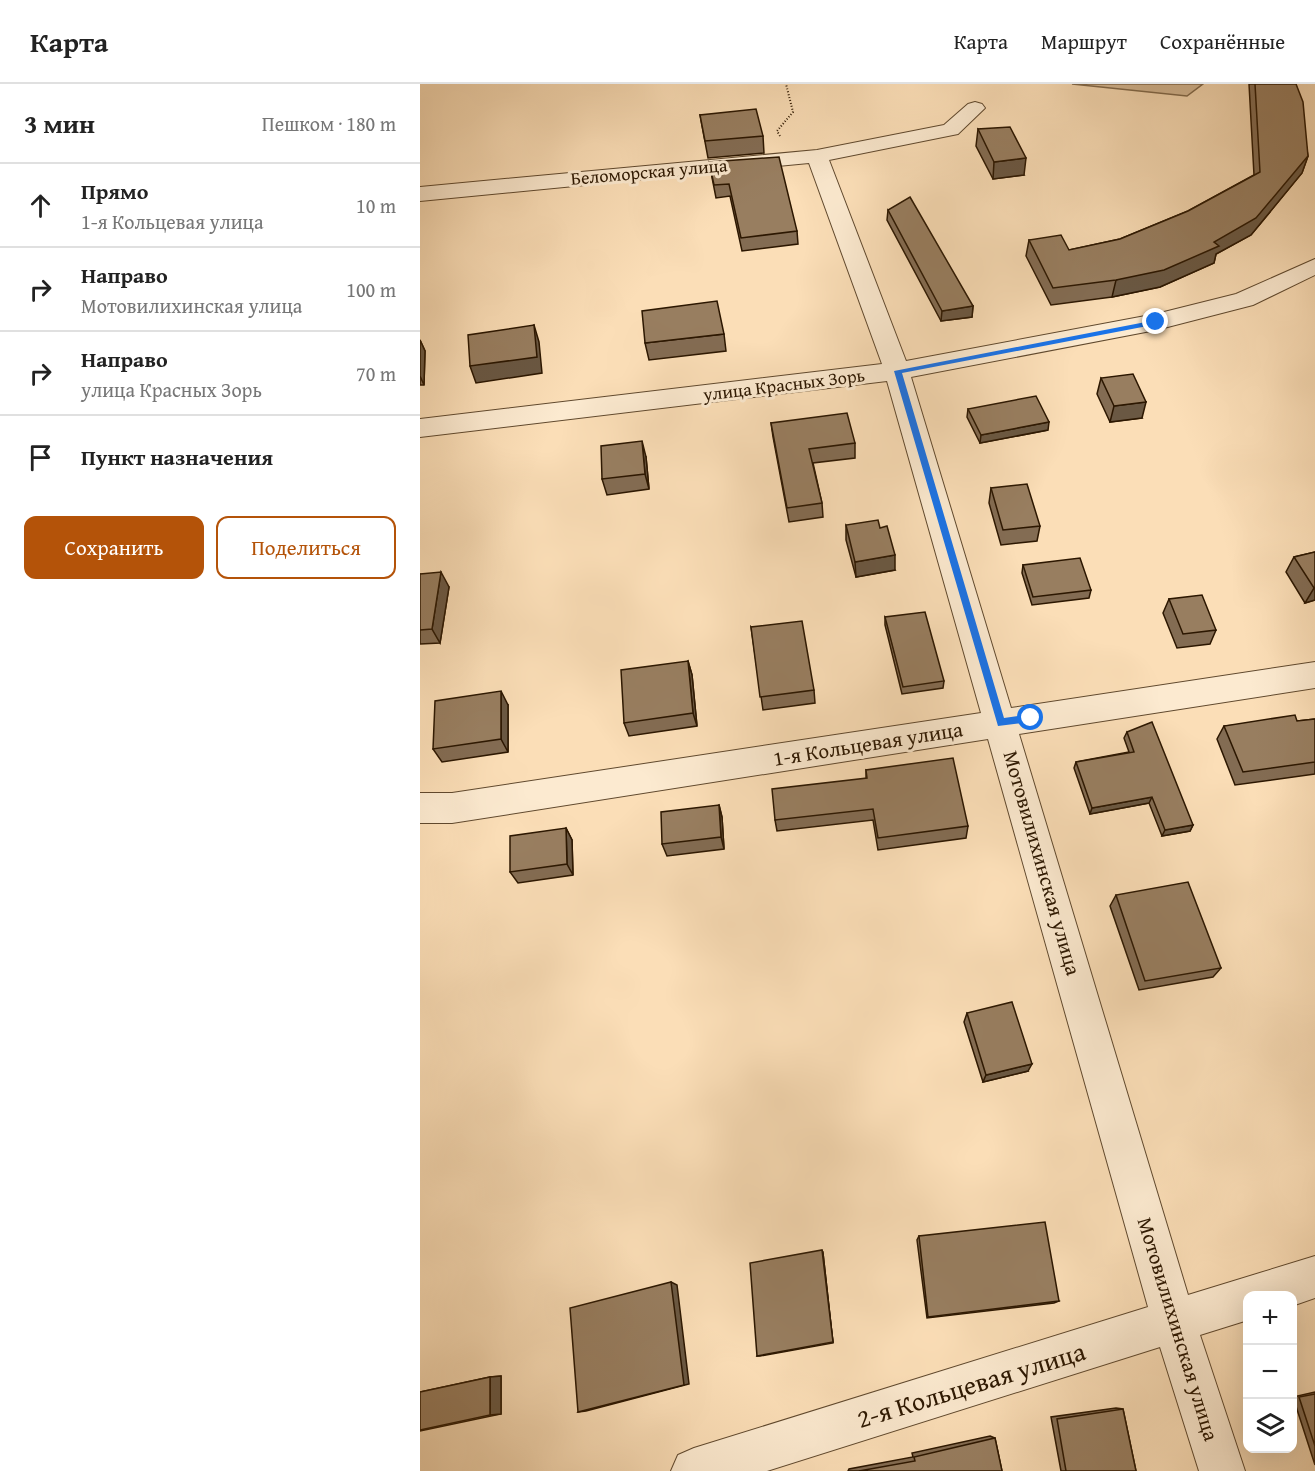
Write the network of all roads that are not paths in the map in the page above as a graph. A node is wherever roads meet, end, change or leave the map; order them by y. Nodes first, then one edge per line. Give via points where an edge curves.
1 (975, 108) dead end
2 (817, 156) junction
3 (420, 194) edge
4 (1315, 266) edge
5 (897, 371) junction
6 (420, 428) edge
7 (1315, 675) edge
8 (1001, 723) junction
9 (420, 808) edge
10 (1315, 1277) edge
11 (1272, 1291) edge
12 (1243, 1300) edge
13 (1174, 1322) junction
14 (694, 1471) edge
15 (1222, 1471) edge

1 - 2 street, Беломорская улица via 951,130
2 - 3 street, Беломорская улица
2 - 5 street, Мотовилихинская улица
4 - 5 street, улица Красных Зорь via 1244,300 1156,322
5 - 6 street, улица Красных Зорь
5 - 8 street, Мотовилихинская улица
7 - 8 street, 1-я Кольцевая улица
8 - 9 street, 1-я Кольцевая улица via 452,808
8 - 13 street, Мотовилихинская улица
10 - 11 street
12 - 13 street, 2-я Кольцевая улица
13 - 14 street, 2-я Кольцевая улица
13 - 15 street, Мотовилихинская улица

